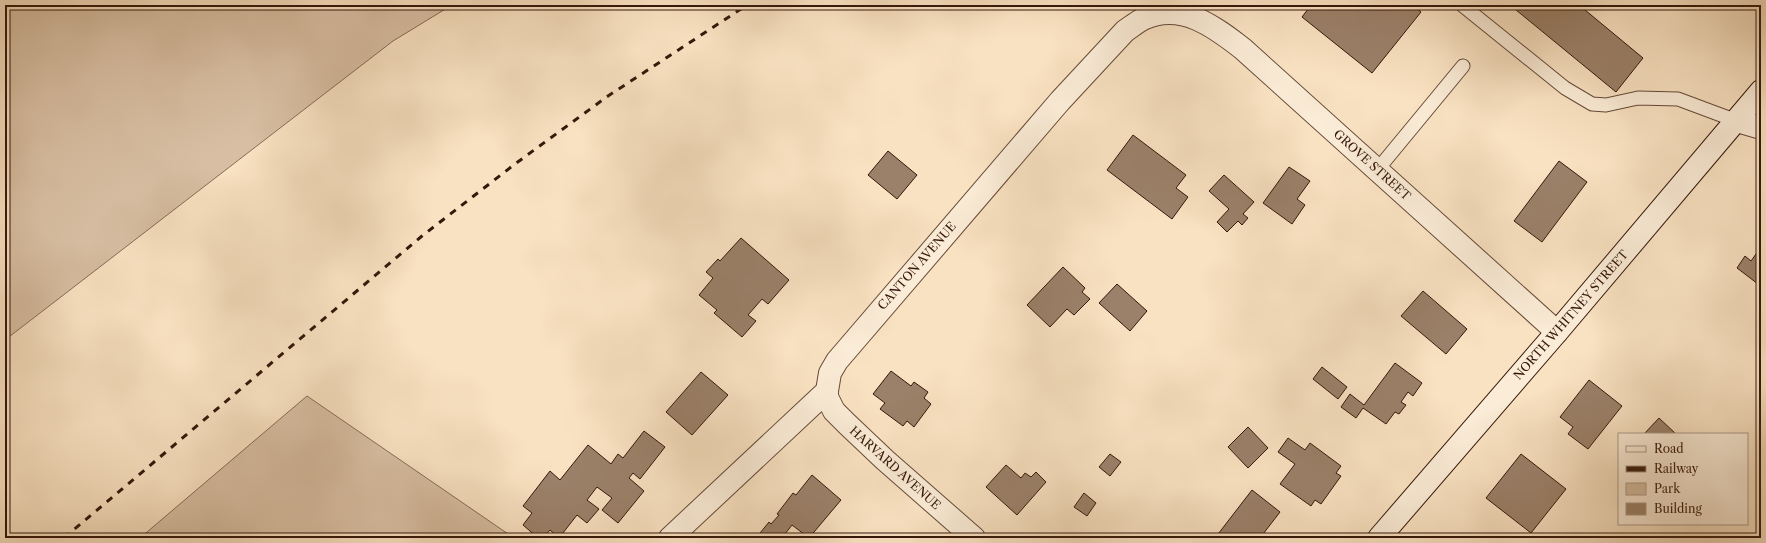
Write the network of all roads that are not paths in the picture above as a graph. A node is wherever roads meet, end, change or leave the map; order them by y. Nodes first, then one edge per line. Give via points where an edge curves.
1 (1462, 5) edge
2 (1177, 13) joint
3 (1463, 66) dead end
4 (1761, 91) edge
5 (1737, 121) junction
6 (1761, 128) edge
7 (1378, 169) junction
8 (1557, 332) junction
9 (827, 391) junction
10 (670, 538) edge
11 (974, 538) edge
12 (1379, 538) edge

1 - 5 lane via 1565,88 1596,106 1638,98 1678,99
2 - 7 street, GROVE STREET via 1192,16 1209,24 1243,49
2 - 9 street, CANTON AVENUE via 1154,15 1125,31 1060,101 837,360 830,373
3 - 7 lane
4 - 5 street, NORTH WHITNEY STREET
5 - 6 street
5 - 8 street, NORTH WHITNEY STREET
7 - 8 street, GROVE STREET
8 - 12 street, NORTH WHITNEY STREET
9 - 10 street
9 - 11 street, HARVARD AVENUE via 834,411 842,420

